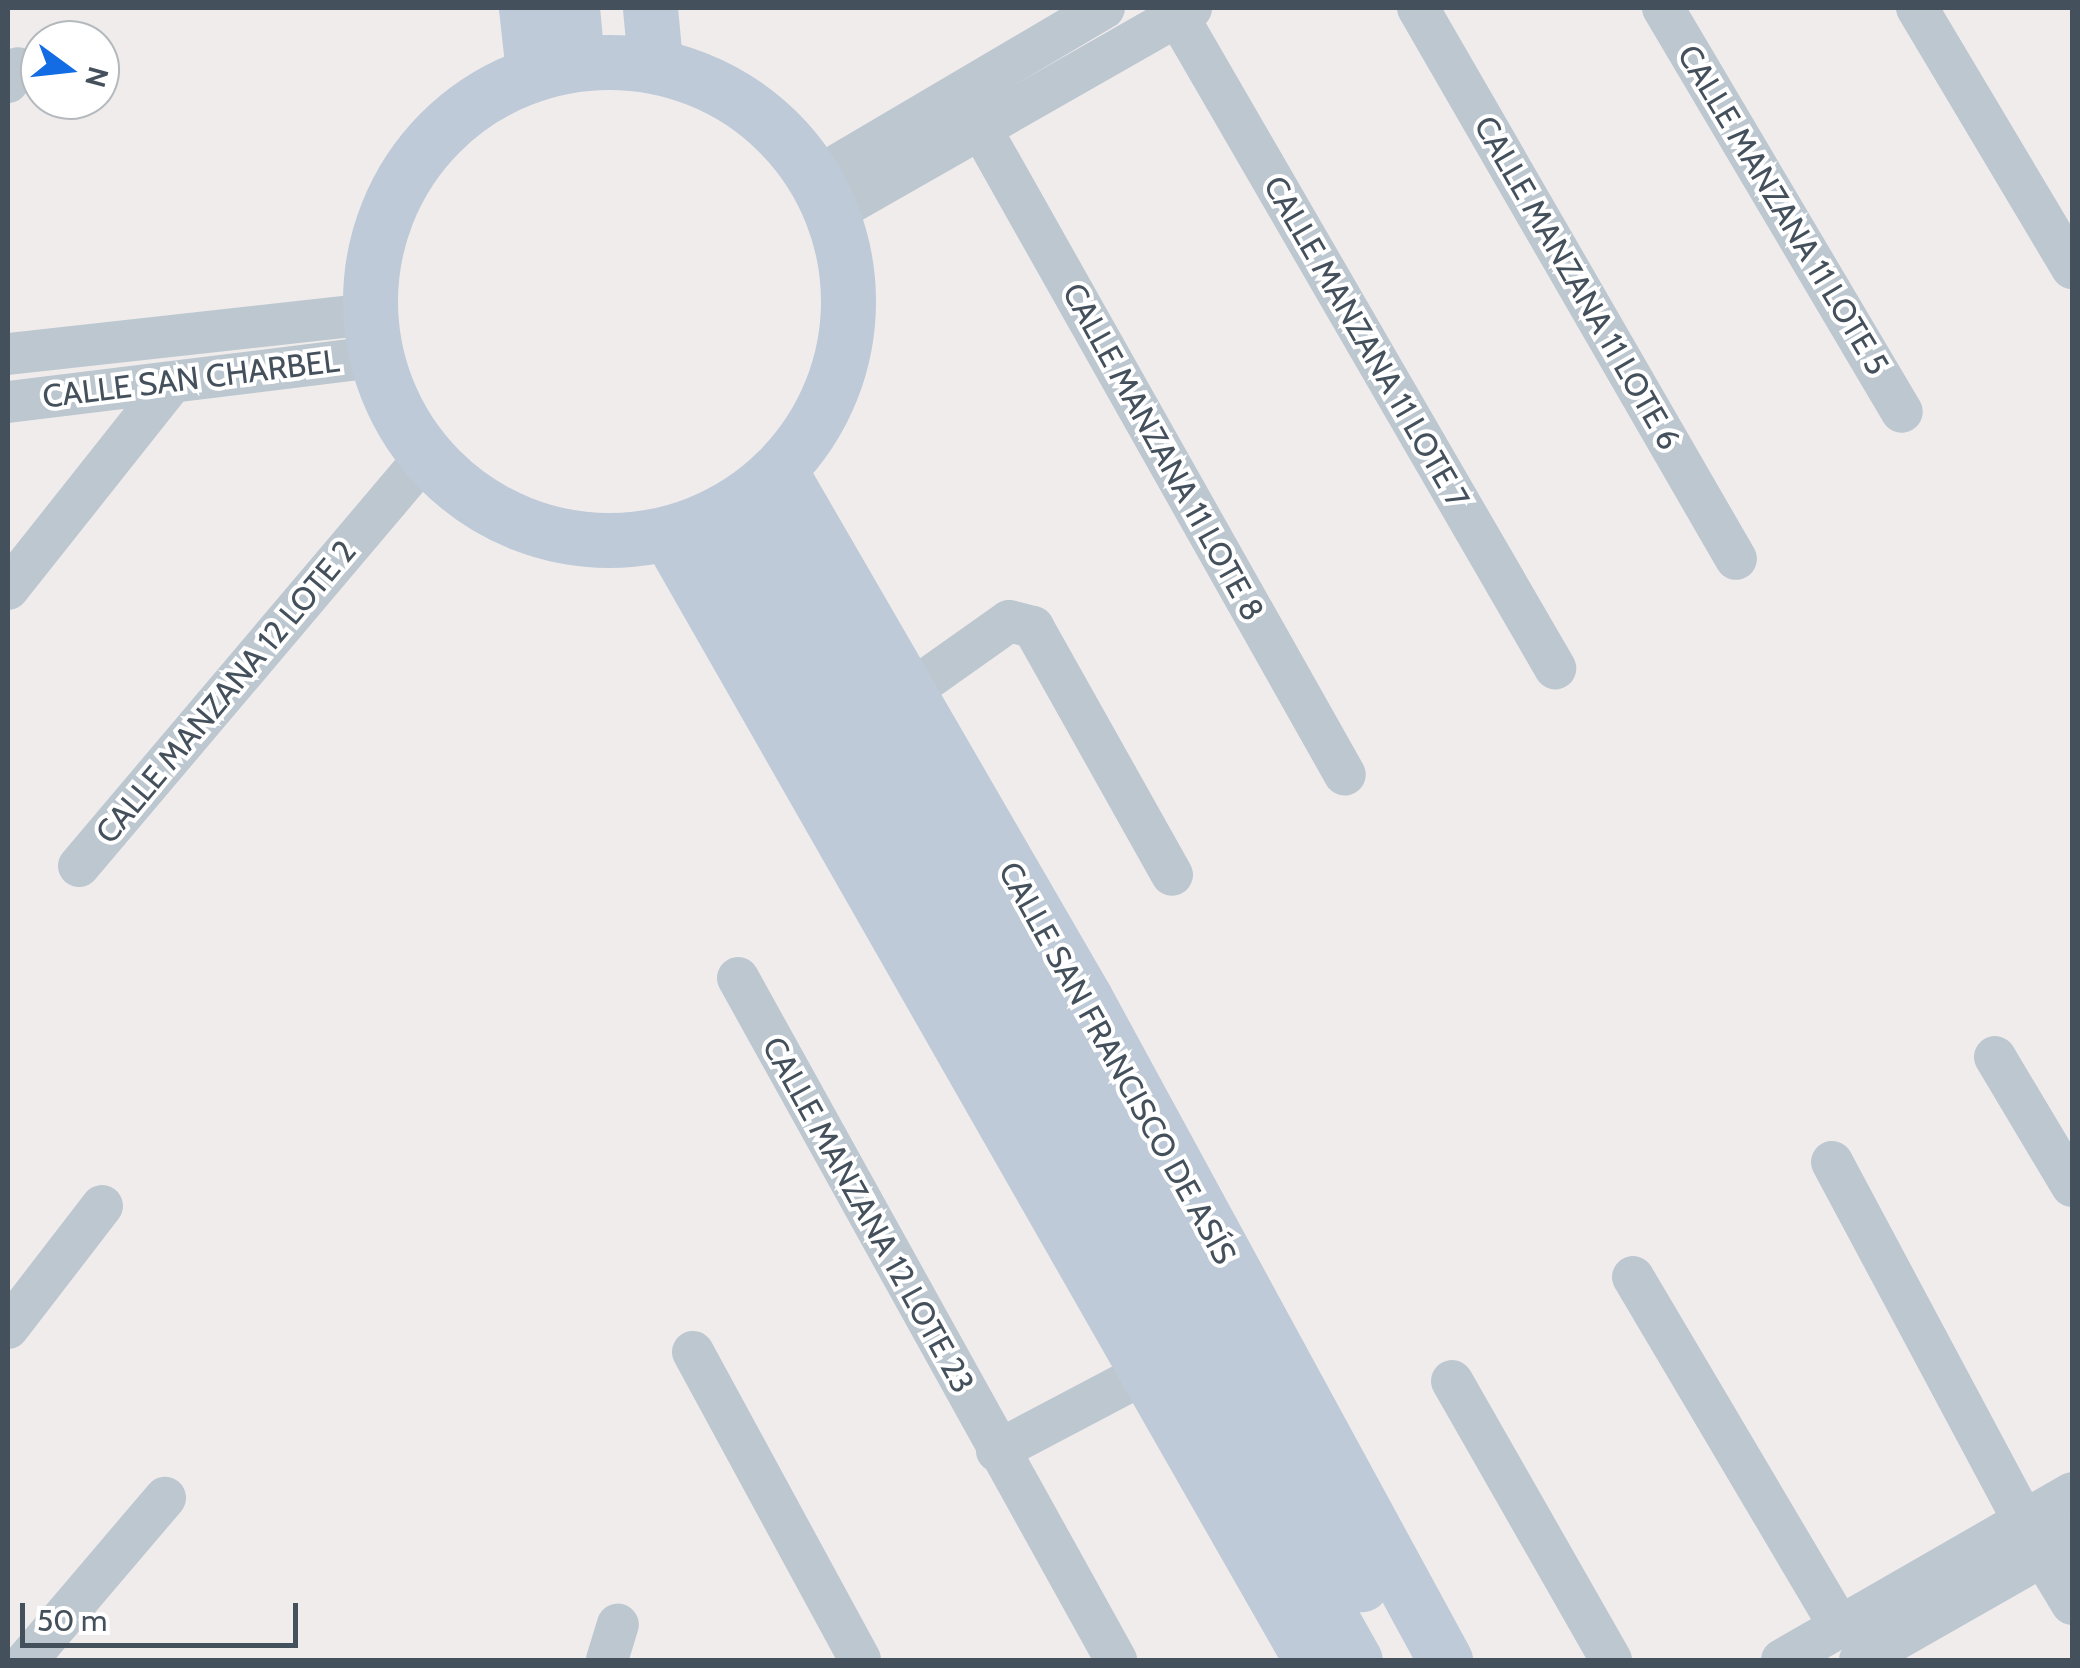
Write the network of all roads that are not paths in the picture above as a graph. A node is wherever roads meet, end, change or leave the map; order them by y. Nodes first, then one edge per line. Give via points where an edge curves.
1 (526, 8) edge
2 (572, 8) edge
3 (650, 8) edge
4 (1104, 8) edge
5 (1418, 8) edge
6 (1663, 8) edge
7 (1918, 8) edge
8 (1184, 12) edge
9 (600, 52) edge
10 (982, 129) junction
11 (826, 195) junction
12 (2072, 268) edge
13 (372, 336) junction
14 (8, 354) edge
15 (171, 383) junction
16 (8, 402) edge
17 (1902, 412) dead end
18 (426, 457) junction
19 (727, 506) junction
20 (1736, 559) dead end
21 (8, 589) edge
22 (1556, 668) dead end
23 (906, 694) junction
24 (1345, 775) dead end
25 (79, 866) dead end
26 (1172, 875) dead end
27 (738, 978) dead end
28 (1996, 1057) dead end
29 (1832, 1162) dead end
30 (2072, 1186) edge
31 (102, 1206) dead end
32 (1633, 1277) dead end
33 (8, 1328) edge
34 (693, 1352) dead end
35 (1145, 1373) junction
36 (1452, 1381) dead end
37 (998, 1451) junction
38 (2072, 1493) edge
39 (165, 1498) dead end
40 (2047, 1538) edge
41 (2072, 1604) edge
42 (1855, 1652) edge
43 (27, 1660) edge
44 (860, 1660) edge
45 (1116, 1660) edge
46 (1311, 1660) edge
47 (1356, 1660) edge
48 (1404, 1660) edge
49 (1445, 1660) edge
50 (1611, 1660) edge
51 (1782, 1660) edge

1 - 9 main road
2 - 9 main road
3 - 9 main road
4 - 11 street
5 - 20 street, CALLE MANZANA 11 LOTE 6
6 - 17 street, CALLE MANZANA 11 LOTE 5
7 - 12 street
8 - 10 street
8 - 22 street, CALLE MANZANA 11 LOTE 7
9 - 11 main road via 748,102
9 - 13 main road via 464,108 410,165 378,236
10 - 11 street
10 - 24 street, CALLE MANZANA 11 LOTE 8
11 - 19 main road via 851,304 832,394
13 - 14 street, CALLE SAN CHARBEL
13 - 15 street, CALLE SAN CHARBEL
13 - 18 main road via 394,410
15 - 16 street, CALLE SAN CHARBEL
15 - 21 street
18 - 19 main road via 494,514 584,543
18 - 25 street, CALLE MANZANA 12 LOTE 2
19 - 23 main road, CALLE SAN FRANCISCO DE ASÍS
19 - 35 main road
19 - 47 main road
19 - 48 main road, CALLE SAN FRANCISCO DE ASÍS
23 - 26 street via 1009,621 1032,627
23 - 49 main road, CALLE SAN FRANCISCO DE ASÍS via 1085,998
27 - 37 street, CALLE MANZANA 12 LOTE 23
28 - 30 street
29 - 40 street
31 - 33 street
32 - 42 street
34 - 44 street
35 - 37 street
35 - 46 main road
36 - 50 street
37 - 45 street, CALLE MANZANA 12 LOTE 23
38 - 40 street
39 - 43 street
40 - 41 street
40 - 42 street
42 - 51 street

